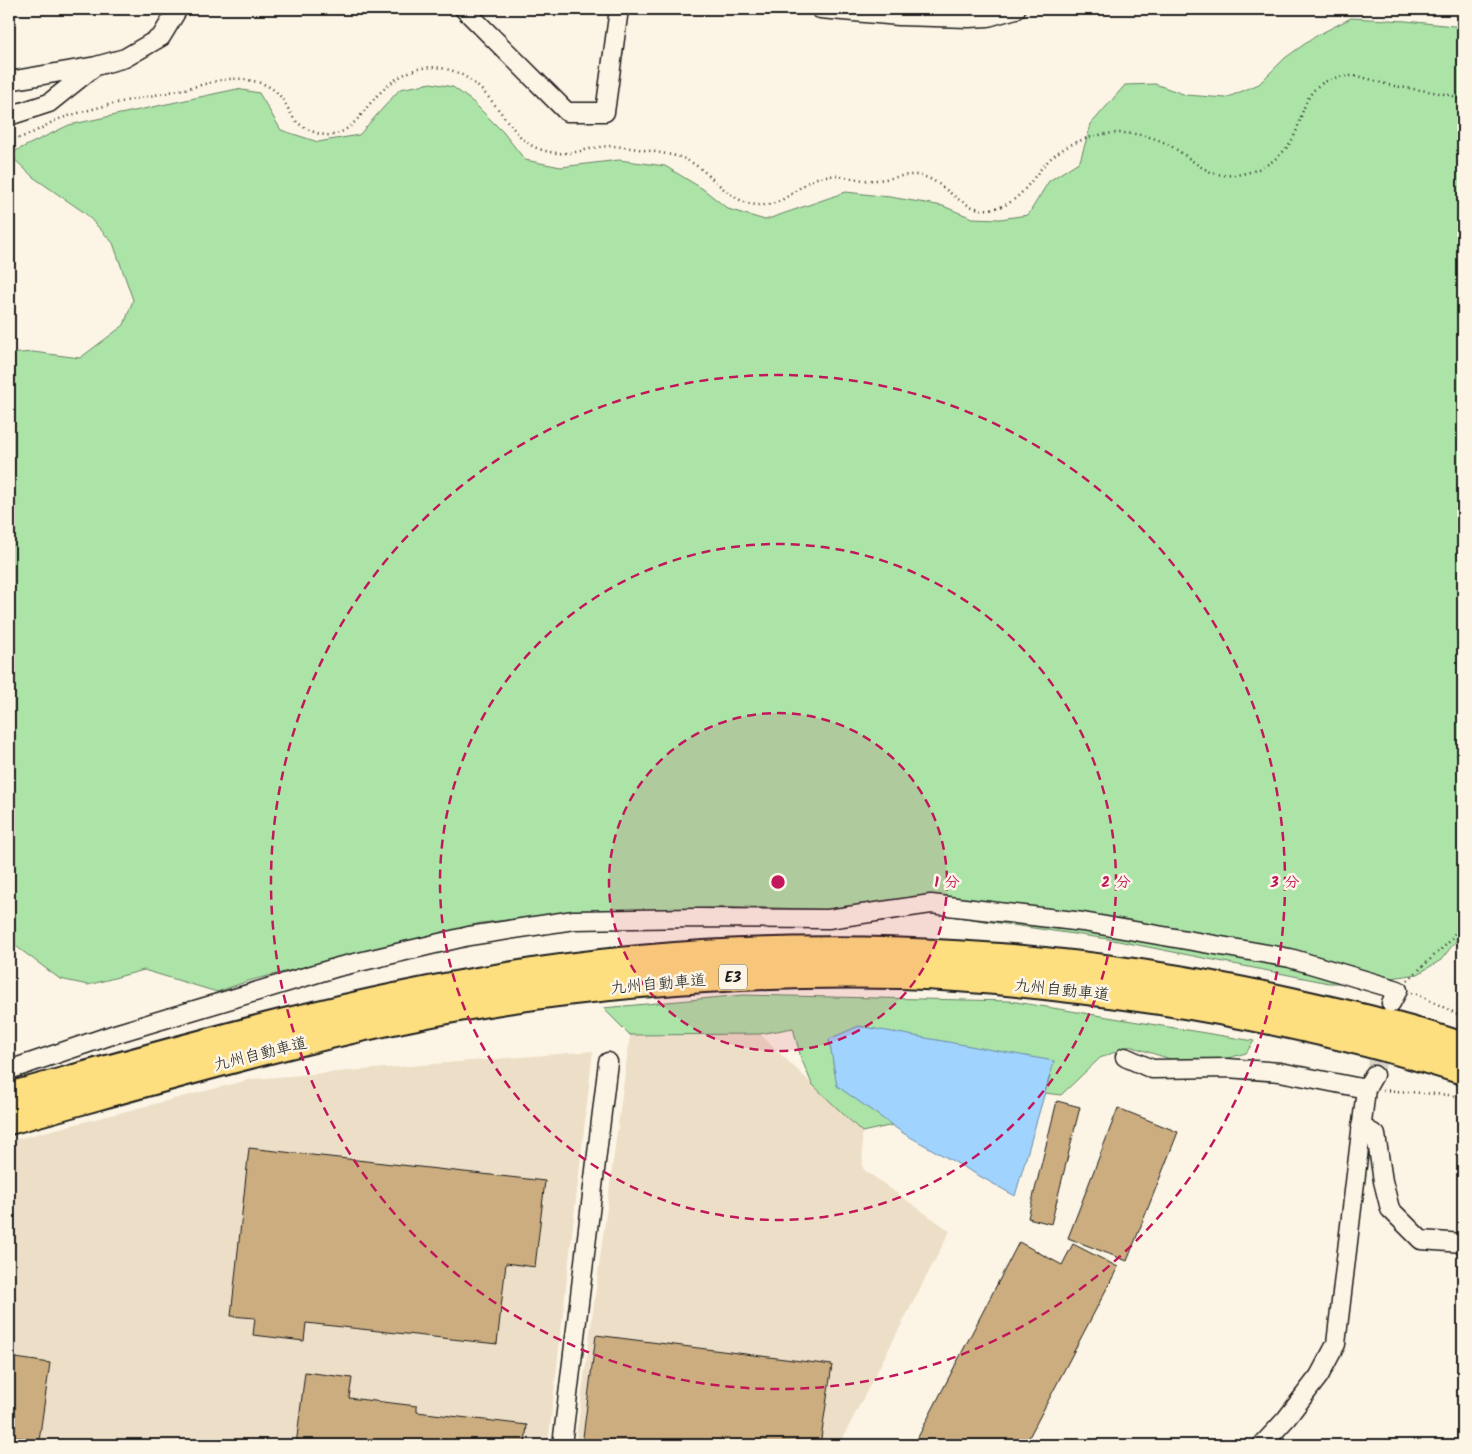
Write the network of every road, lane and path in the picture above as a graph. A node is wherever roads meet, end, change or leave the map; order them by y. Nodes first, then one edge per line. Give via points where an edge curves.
1 (178, 9) edge
2 (464, 9) edge
3 (619, 9) edge
4 (820, 9) edge
5 (1016, 9) edge
6 (96, 66) junction
7 (9, 81) edge
8 (1463, 99) edge
9 (9, 116) edge
10 (9, 142) edge
11 (1463, 920) edge
12 (1394, 996) junction
13 (1463, 1016) edge
14 (1463, 1046) edge
15 (1125, 1057) dead end
16 (608, 1062) dead end
17 (9, 1070) edge
18 (1463, 1071) edge
19 (1370, 1082) junction
20 (9, 1096) edge
21 (1463, 1098) edge
22 (9, 1121) edge
23 (1361, 1126) junction
24 (1463, 1243) edge
25 (562, 1445) edge
26 (1262, 1445) edge

1 - 6 street via 161,36 125,58
2 - 3 street via 567,112 605,112
4 - 5 street via 969,18
6 - 7 street
6 - 9 street via 48,103
8 - 10 path via 1364,78 1347,76 1331,79 1317,87 1304,104 1294,136 1285,149 1274,161 1258,169 1227,176 1206,171 1172,147 1154,139 1114,133 1084,139 1063,149 1046,162 1019,196 990,209 964,204 934,180 913,175 874,181 837,175 817,178 776,202 765,205 747,203 683,158 614,146 557,154 534,148 520,137 476,84 450,69 426,66 404,74 387,86 352,125 336,134 322,135 297,122 278,93 260,81 235,78 58,119
11 - 12 path via 1450,941
12 - 13 path via 1418,994
12 - 17 street via 1290,958 1083,922 932,904 828,919 574,920 469,936 338,967
14 - 20 highway, 九州自動車道 / E3 via 1352,1014 1227,987 1089,966 902,951 712,953 611,962 443,987 332,1010
15 - 19 street via 1152,1069 1227,1068
16 - 25 street
18 - 22 highway, 九州自動車道 / E3 via 1292,1025 1219,1010 1080,989 903,975 788,975 639,983 507,1000 424,1015 218,1063
19 - 21 path
19 - 23 street
23 - 24 street via 1376,1136 1390,1209 1421,1240
23 - 26 street via 1336,1344 1319,1376

